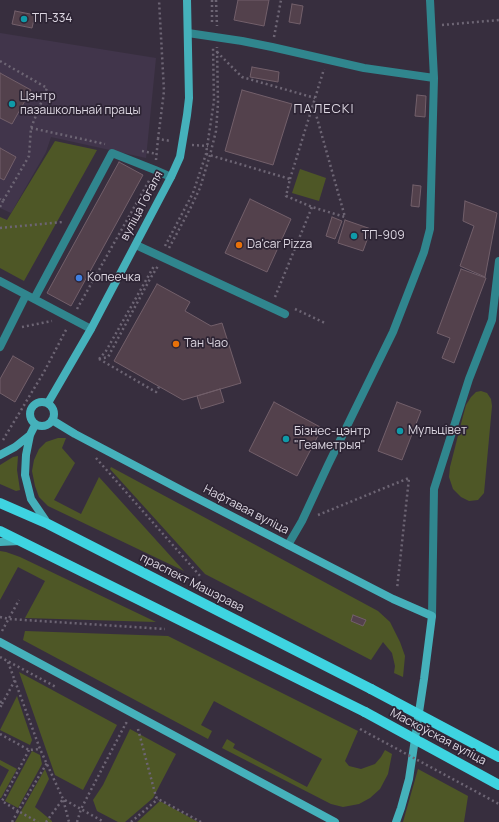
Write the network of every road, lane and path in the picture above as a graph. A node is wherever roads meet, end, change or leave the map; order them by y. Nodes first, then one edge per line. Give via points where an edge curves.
1 (159, 0) edge
2 (187, 0) edge
3 (216, 0) edge
4 (281, 0) edge
5 (430, 0) edge
6 (499, 20) edge
7 (431, 26) junction
8 (188, 33) junction
9 (217, 38) junction
10 (272, 47) junction
11 (213, 49) dead end
12 (217, 52) junction
13 (326, 60) junction
14 (0, 61) edge
15 (434, 78) junction
16 (315, 98) junction
17 (313, 104) junction
18 (31, 128) junction
19 (158, 139) dead end
20 (108, 144) dead end
21 (140, 151) dead end
22 (157, 154) dead end
23 (206, 154) dead end
24 (210, 155) junction
25 (155, 170) junction
26 (171, 177) junction
27 (290, 179) junction
28 (0, 199) edge
29 (3, 201) junction
30 (0, 207) edge
31 (312, 207) junction
32 (76, 221) junction
33 (0, 228) edge
34 (136, 244) junction
35 (164, 258) junction
36 (499, 261) edge
37 (0, 281) edge
38 (26, 295) junction
39 (34, 299) junction
40 (270, 307) junction
41 (293, 308) dead end
42 (285, 314) dead end
43 (72, 318) junction
44 (56, 321) dead end
45 (325, 323) dead end
46 (9, 329) junction
47 (91, 329) junction
48 (0, 347) edge
49 (159, 387) dead end
50 (48, 403) junction
51 (52, 420) junction
52 (35, 424) junction
53 (30, 435) junction
54 (2, 442) dead end
55 (0, 456) edge
56 (94, 457) dead end
57 (0, 503) edge
58 (302, 521) junction
59 (48, 524) junction
60 (0, 532) edge
61 (19, 541) junction
62 (0, 542) edge
63 (288, 545) junction
64 (201, 577) dead end
65 (393, 599) junction
66 (19, 600) dead end
67 (432, 616) junction
68 (0, 617) edge
69 (8, 619) junction
70 (166, 629) dead end
71 (2, 630) dead end
72 (0, 642) edge
73 (0, 657) edge
74 (15, 680) junction
75 (371, 689) joint
76 (0, 700) edge
77 (2, 704) junction
78 (0, 708) edge
79 (138, 729) junction
80 (360, 729) dead end
81 (144, 732) dead end
82 (0, 734) edge
83 (40, 749) junction
84 (29, 750) junction
85 (499, 757) edge
86 (46, 763) junction
87 (499, 785) edge
88 (63, 799) junction
89 (158, 799) junction
90 (499, 804) edge
91 (81, 810) junction
92 (18, 811) junction
93 (12, 822) edge
94 (38, 822) edge
95 (46, 822) edge
96 (69, 822) edge
97 (77, 822) edge
98 (104, 822) edge
99 (131, 822) edge
100 (201, 822) edge
101 (335, 822) edge
102 (396, 822) edge

1 - 19 path via 164,91
2 - 8 street, вуліца Гогаля
3 - 9 path
4 - 10 path
5 - 7 street
6 - 7 path
7 - 15 street
8 - 9 street
8 - 26 street, вуліца Гогаля via 187,115 180,157
9 - 10 street
9 - 12 path
10 - 13 street
11 - 12 path
12 - 16 path via 242,77
12 - 24 path via 218,103 216,131
13 - 15 street
13 - 16 path
14 - 18 path via 47,88
15 - 58 street via 430,229 424,252 393,332
16 - 17 path
17 - 27 path
17 - 31 path via 346,217
18 - 20 path
18 - 29 path via 28,156
21 - 22 path
23 - 24 path
24 - 27 path
24 - 35 path via 200,188
25 - 26 street
25 - 32 street via 112,153
25 - 43 path
26 - 34 street, вуліца Гогаля
27 - 31 path via 286,196
28 - 29 path
29 - 30 path
31 - 40 path
32 - 33 path
32 - 39 street
34 - 35 street
34 - 47 street, вуліца Гогаля
35 - 40 street
35 - 49 path via 108,358 99,359 156,392
36 - 67 street via 492,320 469,379 434,489
37 - 38 street
38 - 39 street
38 - 46 street
39 - 43 street
40 - 42 street
41 - 45 path
43 - 47 street
43 - 54 path via 44,372
44 - 46 path
46 - 48 street
47 - 50 street, вуліца Гогаля
50 - 51 street via 54,410
50 - 52 street via 41,401 32,406 30,417
51 - 52 street via 42,426
51 - 63 street, Нафтавая вуліца
52 - 53 street
53 - 55 street
53 - 59 street via 25,475 31,499
56 - 64 path
57 - 59 main road, праспект Машэрава
58 - 63 street
58 - 65 path via 409,478 396,592
59 - 75 main road, праспект Машэрава
60 - 61 main road
61 - 62 street
61 - 87 main road, Маскоўская вуліца, bridge via 365,712
63 - 65 street, Нафтавая вуліца
65 - 67 street, Нафтавая вуліца
66 - 69 path
67 - 102 street via 409,779
68 - 69 path
69 - 70 path
69 - 71 path
72 - 101 street
73 - 74 path via 8,662
74 - 77 path
74 - 83 path
75 - 85 main road, Маскоўская вуліца, bridge
76 - 77 path
77 - 78 path
79 - 81 path
79 - 89 path
79 - 91 path via 126,723
80 - 90 path, bridge
82 - 84 path
83 - 84 path
83 - 86 path
84 - 92 path via 2,802
86 - 88 path
86 - 92 path
88 - 91 path
88 - 95 path
88 - 96 path
89 - 99 path
89 - 100 path
91 - 97 path
91 - 98 path
92 - 93 path
92 - 94 path

